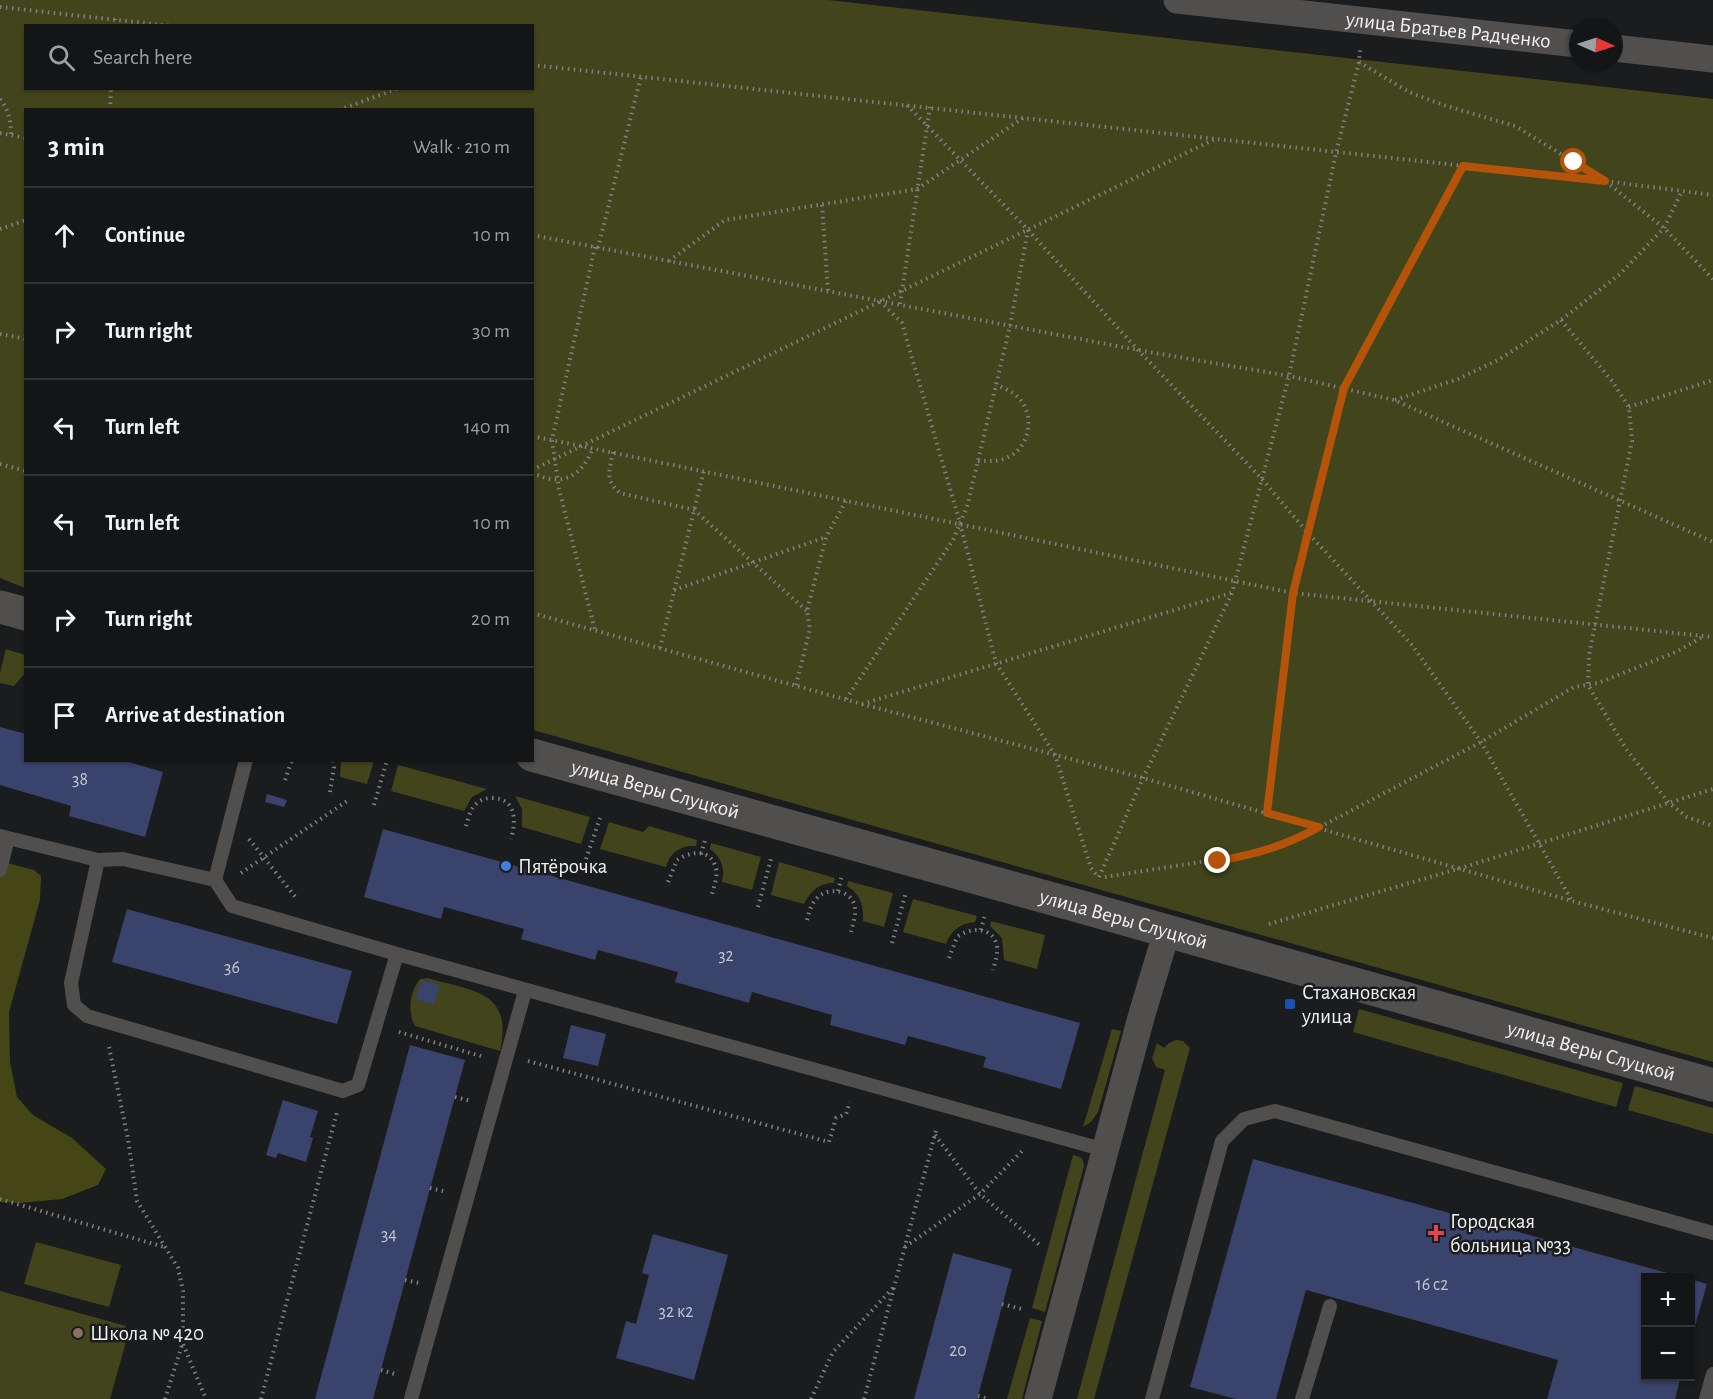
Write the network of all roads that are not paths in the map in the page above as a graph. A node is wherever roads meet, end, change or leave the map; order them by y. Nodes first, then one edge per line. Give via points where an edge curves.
1 (1190, 1) edge
2 (1569, 43) edge
3 (1623, 49) edge
4 (1713, 59) edge
5 (0, 607) edge
6 (24, 613) edge
7 (534, 756) edge
8 (245, 762) edge
9 (4, 837) edge
10 (98, 860) junction
11 (0, 870) edge
12 (218, 884) junction
13 (1167, 931) junction
14 (397, 954) junction
15 (525, 991) junction
16 (1713, 1085) edge
17 (1105, 1150) junction
18 (1713, 1233) edge
19 (1330, 1306) dead end
20 (1713, 1374) edge
21 (411, 1399) edge
22 (1038, 1399) edge
23 (1152, 1399) edge
24 (1302, 1399) edge
25 (1706, 1399) edge

1 - 2 street, улица Братьев Радченко
3 - 4 street
5 - 6 street
7 - 13 street, улица Веры Слуцкой
8 - 12 lane
9 - 10 lane
9 - 11 lane
10 - 12 lane via 123,858
10 - 14 lane via 71,983 74,1005 87,1016 343,1091 358,1085
12 - 14 lane via 232,906
13 - 16 street, улица Веры Слуцкой
13 - 17 street
14 - 15 lane
15 - 17 lane
15 - 21 lane
17 - 22 street
18 - 23 lane via 1275,1111 1244,1119 1222,1141
19 - 24 lane
20 - 25 lane

